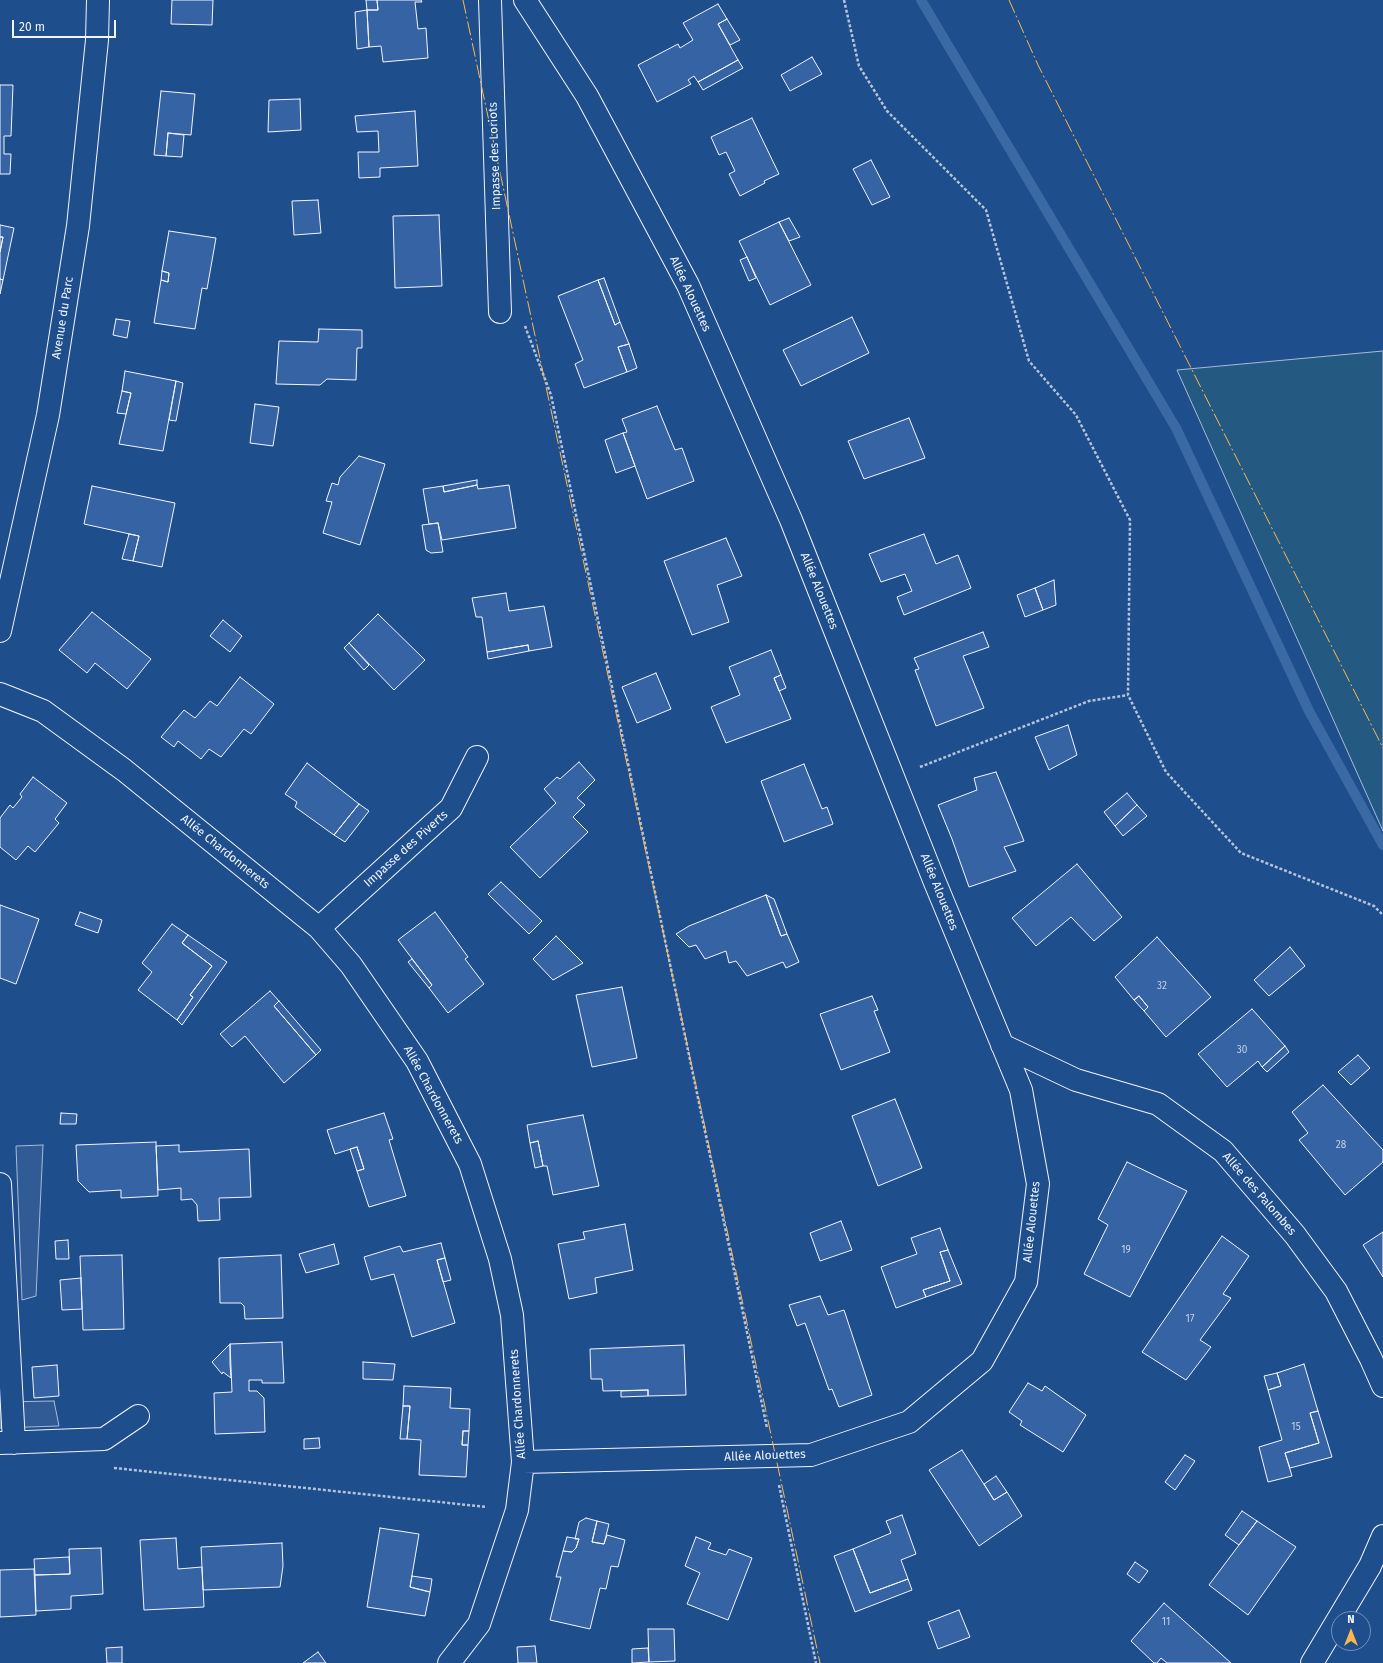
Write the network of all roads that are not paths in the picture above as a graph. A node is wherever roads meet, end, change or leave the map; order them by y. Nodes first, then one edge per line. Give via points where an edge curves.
1 (98, 0) edge
2 (490, 0) edge
3 (525, 0) edge
4 (500, 312) dead end
5 (0, 631) edge
6 (0, 694) edge
7 (477, 757) dead end
8 (319, 928) junction
9 (1002, 1045) junction
10 (0, 1184) edge
11 (1383, 1386) edge
12 (138, 1416) dead end
13 (7, 1443) edge
14 (523, 1462) junction
15 (1383, 1536) edge
16 (448, 1663) edge
17 (1312, 1663) edge

1 - 5 street, Avenue du Parc via 97,40 78,226 48,415
2 - 4 street, Impasse des Loriots
3 - 9 street, Allée Alouettes via 587,96 688,285 791,520
6 - 8 street, Allée Chardonnerets via 50,715 124,770
7 - 8 street, Impasse des Piverts via 451,808
8 - 14 street, Allée Chardonnerets via 351,965 417,1062 470,1164 500,1259 512,1315
9 - 11 street, Allée des Palombes via 1076,1080 1158,1104 1223,1152 1295,1234 1336,1291
9 - 14 street, Allée Alouettes via 1021,1090 1038,1184 1026,1282 982,1361 909,1422 811,1455
10 - 13 street
12 - 13 street via 104,1439
14 - 16 street, Allée Chardonnerets via 517,1510 480,1624
15 - 17 street via 1370,1566

